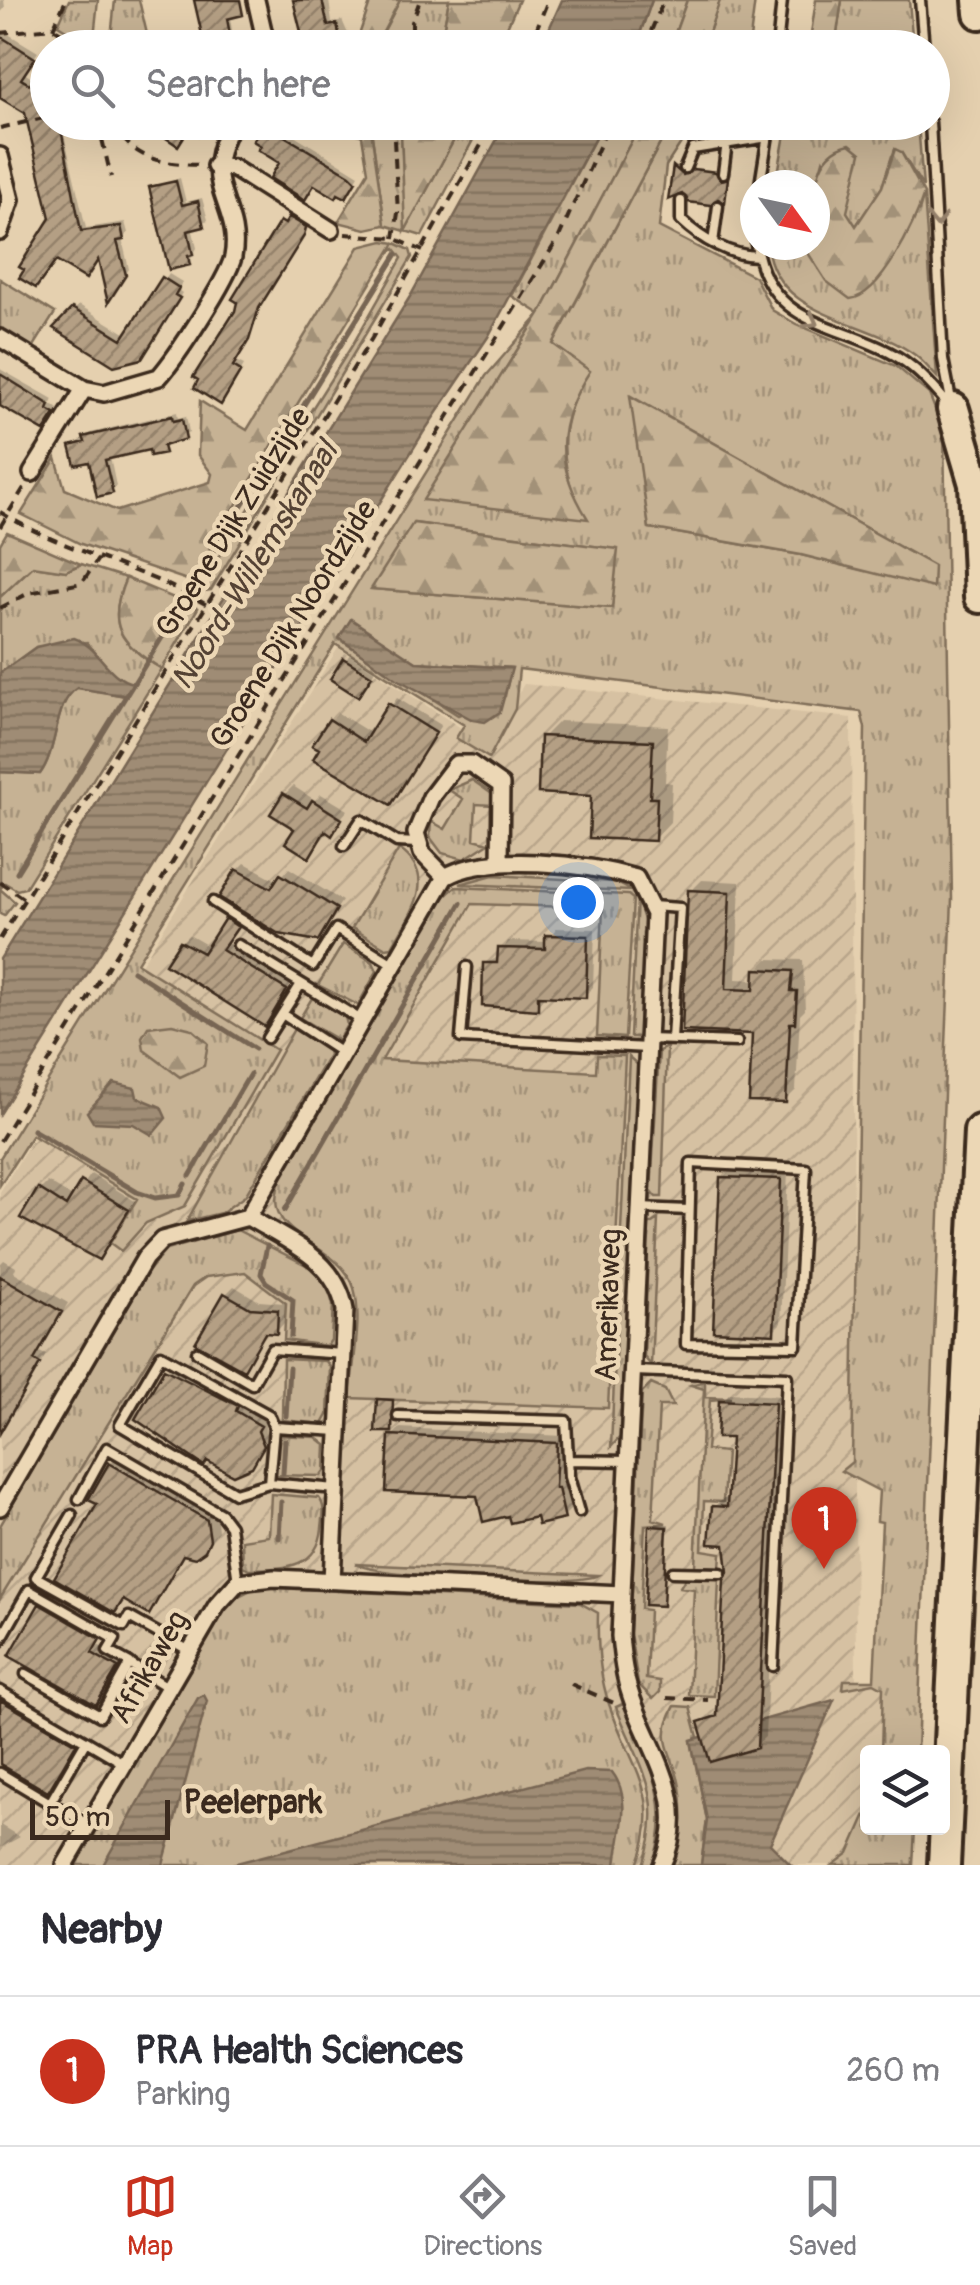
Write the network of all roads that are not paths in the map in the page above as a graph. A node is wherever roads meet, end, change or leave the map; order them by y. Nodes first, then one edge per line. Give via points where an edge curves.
1 (256, 0) edge
2 (782, 0) edge
3 (920, 0) edge
4 (979, 0) edge
5 (980, 14) edge
6 (263, 30) edge
7 (780, 30) edge
8 (922, 30) edge
9 (223, 140) edge
10 (740, 140) edge
11 (767, 140) edge
12 (931, 140) edge
13 (726, 142) junction
14 (0, 156) edge
15 (216, 166) junction
16 (685, 168) dead end
17 (762, 170) edge
18 (722, 173) dead end
19 (681, 202) dead end
20 (718, 206) dead end
21 (331, 230) road end
22 (0, 232) edge
23 (713, 243) junction
24 (740, 251) edge
25 (760, 260) edge
26 (0, 338) edge
27 (84, 389) junction
28 (953, 409) junction
29 (32, 473) road end
30 (980, 597) edge
31 (416, 842) junction
32 (344, 846) dead end
33 (500, 862) junction
34 (445, 877) junction
35 (212, 902) dead end
36 (652, 906) junction
37 (238, 945) dead end
38 (392, 964) junction
39 (468, 967) dead end
40 (301, 984) junction
41 (282, 1014) junction
42 (361, 1020) junction
43 (267, 1038) dead end
44 (672, 1040) junction
45 (737, 1042) dead end
46 (647, 1043) junction
47 (342, 1053) junction
48 (980, 1132) edge
49 (639, 1208) junction
50 (689, 1210) junction
51 (248, 1217) junction
52 (197, 1352) dead end
53 (343, 1354) junction
54 (634, 1371) junction
55 (398, 1416) dead end
56 (274, 1427) junction
57 (339, 1431) junction
58 (570, 1460) junction
59 (628, 1461) junction
60 (269, 1483) junction
61 (336, 1489) junction
62 (79, 1499) dead end
63 (0, 1507) edge
64 (579, 1512) dead end
65 (72, 1515) dead end
66 (672, 1572) dead end
67 (720, 1573) dead end
68 (332, 1580) junction
69 (238, 1582) junction
70 (622, 1594) junction
71 (0, 1641) edge
72 (190, 1651) junction
73 (130, 1664) junction
74 (773, 1666) dead end
75 (26, 1674) dead end
76 (169, 1688) junction
77 (0, 1690) edge
78 (86, 1741) junction
79 (125, 1764) junction
80 (0, 1773) edge
81 (50, 1804) junction
82 (90, 1825) junction
83 (65, 1865) edge
84 (662, 1865) edge
85 (944, 1865) edge

1 - 6 street
2 - 7 lane
3 - 8 lane
4 - 5 highway
9 - 15 street
10 - 13 lane
11 - 17 lane
12 -> 28 lane via 943,360
13 - 16 lane via 693,149
13 - 18 lane
14 - 22 street via 10,200
15 - 21 street via 234,168
15 - 27 street via 233,244 229,268 159,376 104,394
19 - 23 lane via 681,220
20 - 23 lane
23 - 24 lane
25 -> 28 lane via 792,310 892,353
26 - 27 street
27 - 29 street
28 - 30 highway via 974,484
31 - 32 lane via 397,842 361,820
31 - 33 street via 419,819 447,772 471,764 501,784
31 - 34 street
33 - 34 street
33 - 36 street via 636,878
34 - 38 street
35 - 38 lane via 314,966 336,929
36 - 44 lane via 680,908
36 - 46 street, Amerikaweg
37 - 40 lane
38 - 42 street
39 - 46 lane via 461,1038
40 - 41 lane
40 - 42 lane
41 - 43 lane
41 - 47 lane
42 - 47 street
44 - 45 lane
44 - 46 lane
46 - 49 street, Amerikaweg
47 - 51 street
48 - 85 highway
49 - 50 lane
49 - 54 street, Amerikaweg
50 - 50 lane via 686,1344 796,1346 806,1168 691,1163
51 - 53 street via 334,1276 345,1310
51 - 63 street via 162,1240 145,1258
52 - 53 lane via 252,1384 272,1349
53 - 57 street
54 - 59 street, Amerikaweg
54 - 74 lane via 787,1378
55 - 58 lane via 566,1421
56 - 57 lane
56 - 60 lane
56 - 60 lane via 269,1415 161,1355 120,1425 235,1494
57 - 61 street
58 - 59 lane
58 - 64 lane
59 - 70 street, Amerikaweg
60 - 61 lane
61 - 68 street
62 - 69 lane via 108,1448 221,1514 230,1526
65 - 72 lane via 36,1577 124,1626 129,1617
66 - 67 lane
68 - 69 street
68 - 70 street
69 - 72 street, Afrikaweg
70 - 84 street, Amerikaweg via 620,1636 632,1699 669,1784 672,1822
71 - 73 lane via 30,1590 114,1639 108,1650
72 - 76 street, Afrikaweg
73 - 75 lane via 100,1716
73 - 76 lane
76 - 79 street, Afrikaweg
77 - 78 lane
78 - 79 lane
78 - 81 lane
79 - 82 street, Afrikaweg
80 - 81 lane
81 - 82 lane
82 - 83 street, Afrikaweg

